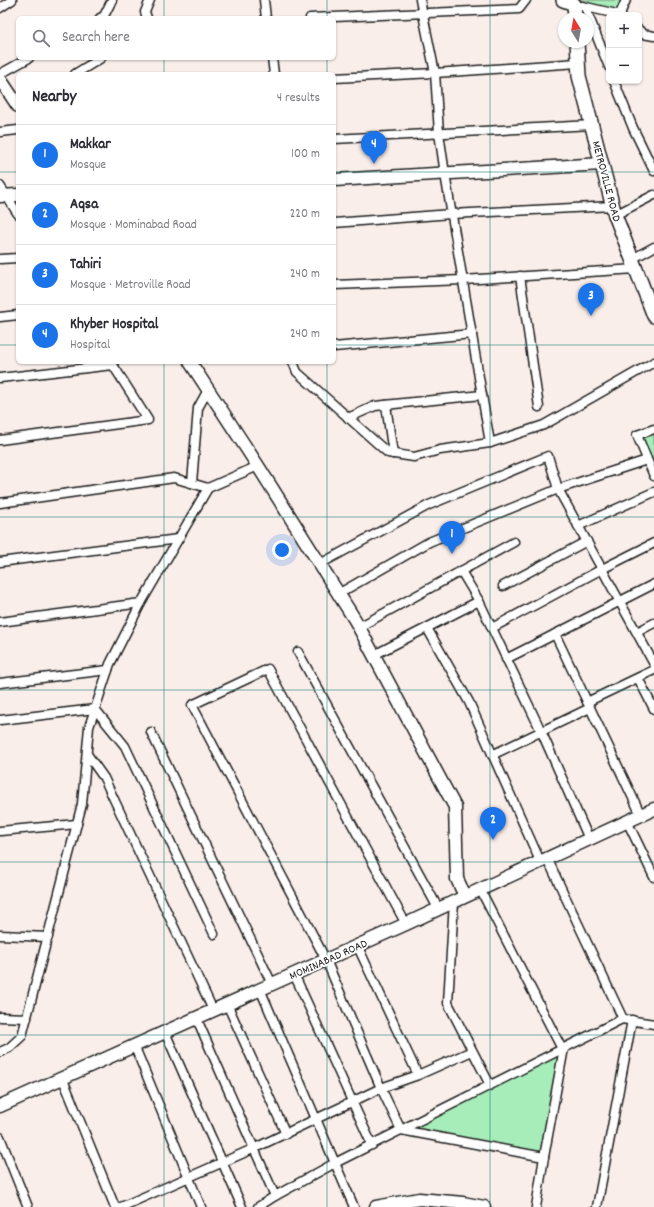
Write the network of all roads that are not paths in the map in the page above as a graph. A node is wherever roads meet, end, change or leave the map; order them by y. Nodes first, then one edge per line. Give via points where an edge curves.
1 (12, 0) edge
2 (112, 0) edge
3 (150, 0) edge
4 (264, 0) edge
5 (420, 0) edge
6 (526, 0) edge
7 (626, 0) edge
8 (574, 4) edge
9 (0, 8) edge
10 (611, 12) edge
11 (621, 12) edge
12 (423, 13) junction
13 (104, 16) edge
14 (147, 16) edge
15 (266, 16) edge
16 (336, 17) edge
17 (642, 33) edge
18 (654, 36) edge
19 (577, 48) edge
20 (25, 60) edge
21 (98, 60) edge
22 (272, 60) edge
23 (606, 62) edge
24 (578, 63) junction
25 (78, 72) edge
26 (274, 72) edge
27 (435, 73) junction
28 (0, 74) edge
29 (336, 78) edge
30 (0, 79) edge
31 (615, 84) edge
32 (16, 103) edge
33 (592, 125) junction
34 (16, 130) edge
35 (0, 132) edge
36 (439, 133) junction
37 (336, 139) edge
38 (602, 164) junction
39 (654, 172) edge
40 (445, 174) junction
41 (336, 180) edge
42 (6, 194) edge
43 (654, 195) edge
44 (16, 211) edge
45 (614, 211) junction
46 (451, 214) junction
47 (336, 223) edge
48 (654, 247) edge
49 (16, 258) edge
50 (0, 259) edge
51 (634, 264) junction
52 (520, 276) junction
53 (463, 280) junction
54 (336, 285) edge
55 (16, 315) edge
56 (654, 316) edge
57 (0, 317) edge
58 (472, 334) junction
59 (336, 347) edge
60 (654, 362) edge
61 (112, 364) edge
62 (191, 364) edge
63 (294, 364) edge
64 (0, 378) edge
65 (208, 390) junction
66 (482, 395) junction
67 (386, 405) junction
68 (539, 407) dead end
69 (348, 418) junction
70 (654, 429) edge
71 (0, 440) edge
72 (490, 443) junction
73 (393, 454) junction
74 (647, 460) junction
75 (258, 466) junction
76 (654, 476) edge
77 (192, 483) junction
78 (208, 488) junction
79 (558, 489) junction
80 (654, 492) edge
81 (0, 503) edge
82 (578, 526) junction
83 (178, 539) junction
84 (587, 541) junction
85 (514, 542) dead end
86 (654, 543) edge
87 (0, 562) edge
88 (320, 564) junction
89 (602, 569) junction
90 (460, 571) junction
91 (654, 584) edge
92 (503, 586) dead end
93 (338, 594) junction
94 (479, 601) junction
95 (620, 601) junction
96 (141, 603) junction
97 (0, 622) edge
98 (654, 623) edge
99 (359, 627) junction
100 (427, 628) junction
101 (492, 628) junction
102 (637, 632) junction
103 (555, 634) junction
104 (298, 652) dead end
105 (374, 655) junction
106 (506, 659) junction
107 (654, 664) edge
108 (108, 670) junction
109 (654, 670) edge
110 (638, 678) junction
111 (0, 683) edge
112 (589, 705) junction
113 (95, 709) junction
114 (654, 709) edge
115 (0, 720) edge
116 (152, 732) dead end
117 (542, 733) junction
118 (87, 754) junction
119 (492, 755) junction
120 (654, 809) edge
121 (641, 815) junction
122 (628, 821) junction
123 (77, 824) junction
124 (0, 831) edge
125 (589, 839) junction
126 (544, 860) junction
127 (654, 876) edge
128 (480, 889) junction
129 (460, 898) junction
130 (438, 908) junction
131 (406, 924) junction
132 (214, 934) dead end
133 (0, 935) edge
134 (48, 937) junction
135 (357, 945) junction
136 (326, 960) junction
137 (294, 974) junction
138 (272, 984) junction
139 (260, 989) junction
140 (227, 1004) junction
141 (214, 1010) junction
142 (0, 1017) edge
143 (27, 1018) junction
144 (196, 1018) junction
145 (627, 1020) junction
146 (654, 1024) edge
147 (165, 1032) junction
148 (134, 1046) junction
149 (563, 1048) junction
150 (472, 1051) junction
151 (0, 1052) edge
152 (418, 1075) junction
153 (62, 1078) junction
154 (490, 1085) junction
155 (381, 1088) junction
156 (351, 1102) junction
157 (0, 1106) edge
158 (316, 1120) junction
159 (401, 1130) junction
160 (286, 1134) junction
161 (0, 1137) edge
162 (372, 1145) junction
163 (255, 1148) junction
164 (544, 1157) junction
165 (223, 1162) junction
166 (335, 1163) junction
167 (189, 1177) junction
168 (275, 1196) junction
169 (28, 1207) edge
170 (115, 1207) edge
171 (121, 1207) edge
172 (201, 1207) edge
173 (242, 1207) edge
174 (258, 1207) edge
175 (354, 1207) edge
176 (376, 1207) edge
177 (484, 1207) edge
178 (536, 1207) edge
179 (597, 1207) edge

1 - 9 street
2 - 13 street
3 - 14 street via 145,12
4 - 15 street
5 - 12 street
6 - 12 street via 519,9
7 - 11 street
8 - 10 street
8 - 23 street
12 - 16 street
12 - 27 street
17 - 18 street
19 - 24 main road, METROVILLE ROAD
20 - 28 street
21 - 25 street
22 - 26 street
24 - 27 street
24 - 33 main road, METROVILLE ROAD
27 - 29 street
27 - 36 street
30 - 32 street
31 - 39 street
33 - 36 street
33 - 38 main road, METROVILLE ROAD
34 - 35 street
36 - 37 street
36 - 40 street
38 - 40 street
38 - 45 main road, METROVILLE ROAD
40 - 41 street
40 - 46 street
42 - 44 street
43 - 45 street
45 - 46 street
45 - 51 main road, METROVILLE ROAD
46 - 47 street
46 - 53 street
48 - 51 street
49 - 50 street
51 - 52 street
51 - 56 main road, METROVILLE ROAD
52 - 53 street
52 - 68 street
53 - 54 street
53 - 58 street
55 - 57 street
58 - 59 street
58 - 66 street
60 - 72 street via 544,425
61 - 64 street
61 - 71 street via 148,420
62 - 65 street
63 - 69 street via 297,372
65 - 75 street
65 - 77 street via 198,408
66 - 67 street
66 - 72 street
67 - 69 street via 375,406
67 - 73 street
69 - 73 street via 388,453
70 - 74 street via 637,435
72 - 73 street via 440,450 414,457
74 - 76 street
74 - 79 street
75 - 78 street
75 - 88 street
77 - 78 street
77 - 81 street via 174,478
78 - 83 street
79 - 82 street
79 - 88 street via 548,456 429,505
79 - 93 street via 429,542
80 - 82 street
82 - 84 street
83 - 87 street
83 - 96 street
84 - 89 street
84 - 92 street
85 - 90 street
86 - 89 street
88 - 93 street
89 - 95 street
89 - 101 street
90 - 94 street
90 - 99 street
91 - 95 street
93 - 99 street
94 - 100 street
94 - 101 street
95 - 102 street
95 - 103 street
96 - 97 street
96 - 108 street
98 - 102 street
99 - 105 street
100 - 105 street
100 - 119 street via 469,702
101 - 106 street
102 - 107 street
103 - 106 street
103 - 112 street
104 - 130 street
105 - 129 street via 455,807
106 - 117 street
108 - 111 street
108 - 113 street
109 - 110 street
110 - 112 street
110 - 114 street
112 - 117 street
112 - 121 street
113 - 115 street
113 - 118 street via 89,727
113 - 132 street via 125,746
116 - 138 street
117 - 119 street
117 - 125 street
118 - 123 street via 82,804
118 - 141 street via 104,778
119 - 126 street
120 - 121 street, MOMINABAD ROAD
121 - 122 street, MOMINABAD ROAD
122 - 125 street, MOMINABAD ROAD
122 - 127 street
123 - 124 street
123 - 134 street
125 - 126 street, MOMINABAD ROAD
126 - 128 street, MOMINABAD ROAD
126 - 145 street
128 - 129 street, MOMINABAD ROAD
128 - 149 street
129 - 130 street, MOMINABAD ROAD
129 - 150 street via 448,1002
130 - 131 street, MOMINABAD ROAD
131 - 135 street, MOMINABAD ROAD
131 - 136 street via 268,669 192,706
133 - 134 street
134 - 143 street
135 - 136 street, MOMINABAD ROAD
135 - 152 street
136 - 137 street, MOMINABAD ROAD
136 - 155 street
137 - 138 street, MOMINABAD ROAD
137 - 156 street
138 - 139 street, MOMINABAD ROAD
139 - 140 street, MOMINABAD ROAD
139 - 158 street
140 - 141 street, MOMINABAD ROAD
140 - 160 street
141 - 144 street, MOMINABAD ROAD
142 - 143 street
143 - 151 street via 22,1036 9,1048
144 - 147 street, MOMINABAD ROAD
144 - 163 street
145 - 146 street
145 - 149 street
145 - 179 street
147 - 148 street, MOMINABAD ROAD
147 - 165 street
148 - 153 street, MOMINABAD ROAD
148 - 167 street
149 - 154 street
149 - 164 street
150 - 152 street
150 - 154 street
152 - 155 street
153 - 157 street, MOMINABAD ROAD
153 - 170 street
154 - 159 street
155 - 156 street
155 - 159 street
156 - 158 street
156 - 162 street
158 - 160 street
158 - 166 street
159 - 162 street
159 - 164 street
160 - 163 street
161 - 169 street
162 - 166 street
163 - 165 street
163 - 168 street
164 - 178 street
165 - 167 street
165 - 173 street
166 - 168 street
166 - 175 street
167 - 171 street
167 - 172 street
168 - 174 street
176 - 177 street via 419,1199

